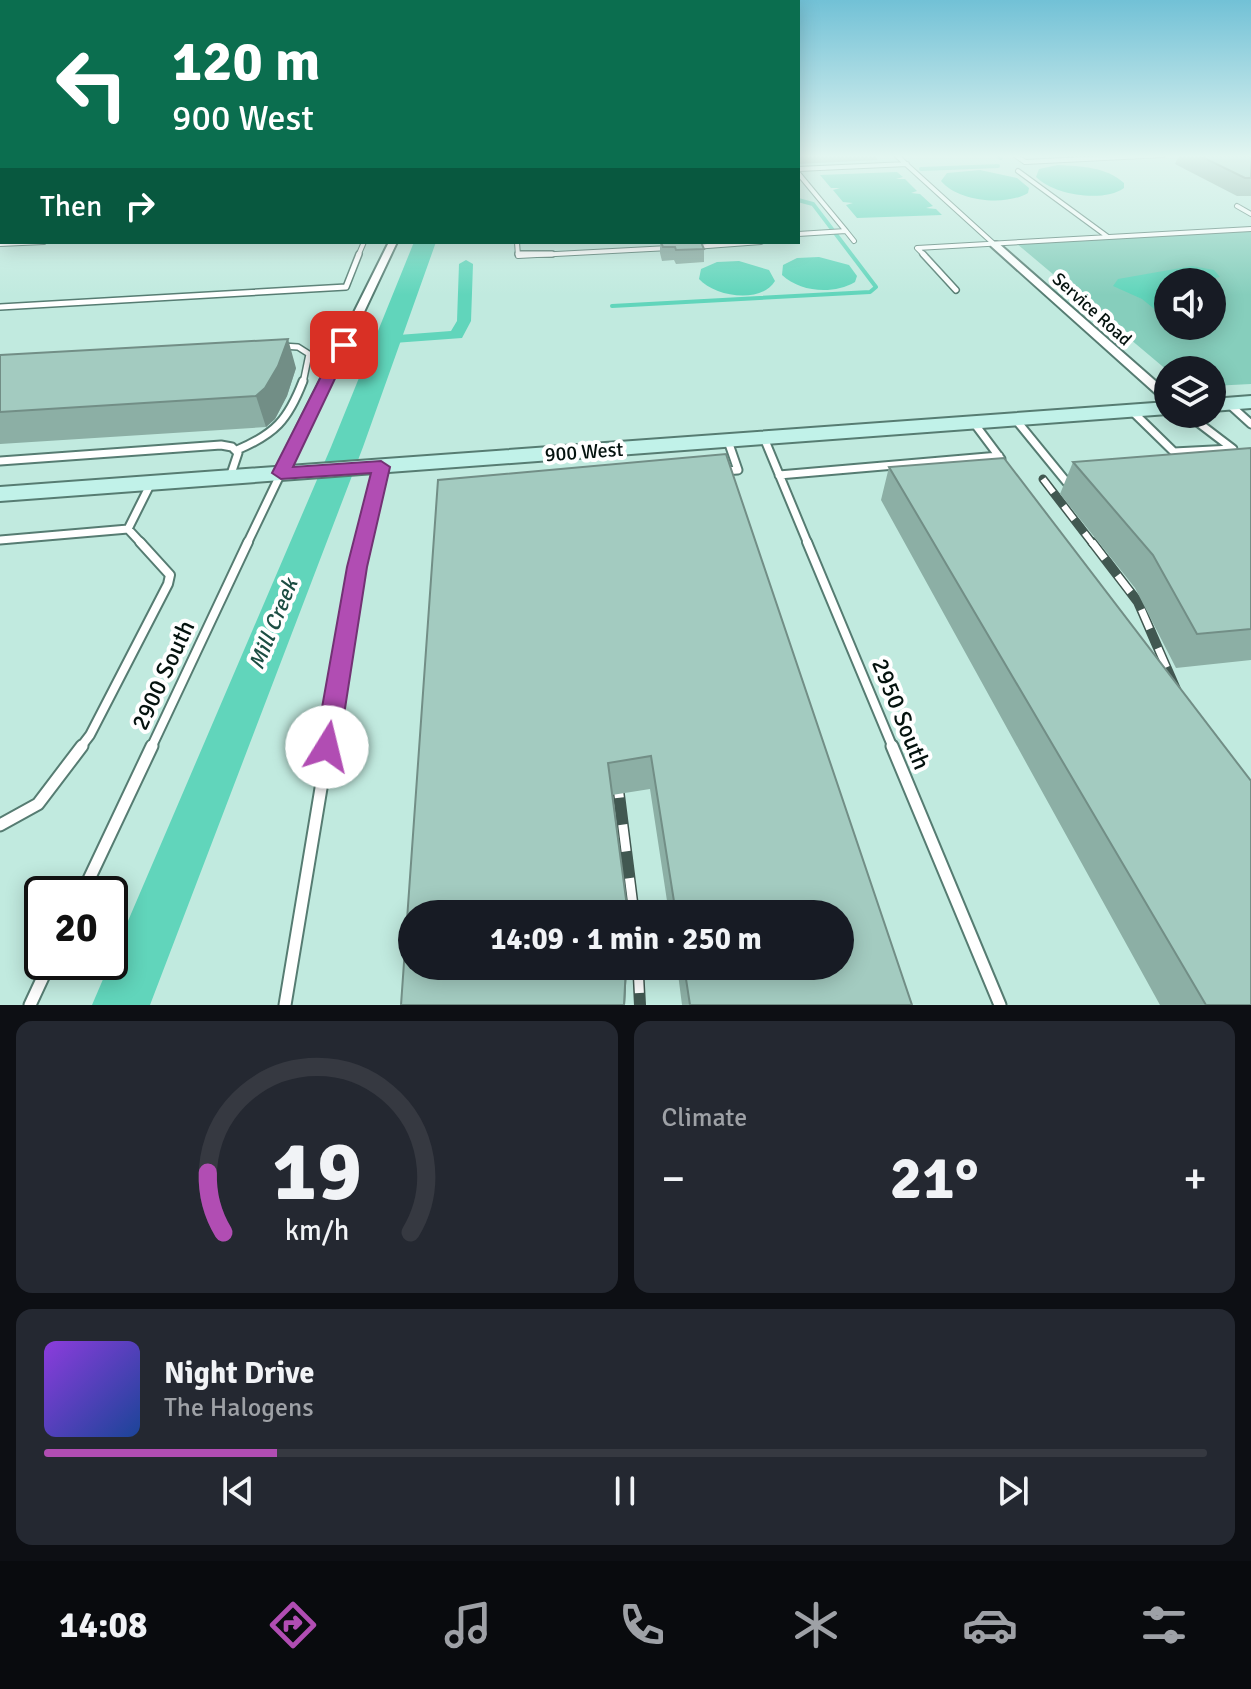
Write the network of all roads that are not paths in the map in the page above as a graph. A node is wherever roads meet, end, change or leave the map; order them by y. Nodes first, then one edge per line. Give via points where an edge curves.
1 (823, 202) edge
2 (948, 202) edge
3 (1060, 202) edge
4 (1237, 206) dead end
5 (1251, 214) edge
6 (1251, 229) edge
7 (846, 231) junction
8 (800, 234) edge
9 (1108, 237) junction
10 (854, 241) dead end
11 (363, 244) edge
12 (392, 244) edge
13 (517, 244) edge
14 (731, 244) edge
15 (994, 244) junction
16 (685, 247) edge
17 (670, 248) edge
18 (956, 290) dead end
19 (0, 307) edge
20 (271, 346) edge
21 (1154, 386) edge
22 (1251, 402) edge
23 (1226, 404) edge
24 (1226, 408) edge
25 (1154, 409) edge
26 (1132, 411) junction
27 (1015, 419) junction
28 (974, 423) junction
29 (1251, 424) edge
30 (1205, 428) edge
31 (764, 438) junction
32 (728, 441) junction
33 (1232, 449) junction
34 (237, 450) junction
35 (1174, 452) junction
36 (999, 456) junction
37 (1241, 457) edge
38 (0, 461) edge
39 (1162, 461) edge
40 (381, 467) junction
41 (1008, 468) edge
42 (706, 472) edge
43 (281, 473) junction
44 (779, 475) junction
45 (230, 477) junction
46 (151, 483) junction
47 (1083, 484) edge
48 (0, 494) edge
49 (128, 529) junction
50 (0, 541) edge
51 (0, 825) edge
52 (91, 876) edge
53 (42, 980) edge
54 (30, 1005) edge
55 (285, 1005) edge
56 (1000, 1005) edge

1 - 7 lane
2 - 15 lane
3 - 9 lane
4 - 5 lane
6 - 9 lane
7 - 8 lane
7 - 10 lane
9 - 15 lane
11 - 19 lane via 346,287
12 - 43 street
13 - 17 lane via 518,256
14 - 16 lane
15 - 18 lane via 917,248
15 - 21 street, Service Road
20 - 34 lane via 307,351 311,359 305,378 279,427
22 - 23 main road
24 - 29 lane
25 - 26 main road, 900 West
26 - 27 main road, 900 West
26 - 35 lane
27 - 28 main road, 900 West
27 - 47 lane via 1069,485
28 - 31 main road, 900 West
28 - 36 lane
30 - 33 lane
31 - 32 main road, 900 West
31 - 44 lane, 2950 South
32 - 40 main road, 900 West via 560,459
32 - 42 lane via 738,470
33 - 35 lane
33 - 37 lane
34 - 38 lane via 221,445
34 - 45 lane
35 - 39 lane
36 - 41 lane
36 - 44 lane
40 - 43 main road, 900 West
40 - 55 lane via 357,567
43 - 45 main road, 900 West
43 - 52 lane, 2900 South
44 - 56 lane, 2950 South
45 - 46 main road, 900 West
46 - 48 main road, 900 West
46 - 49 lane
49 - 50 lane
49 - 51 lane via 170,575 168,584 90,735 38,804
53 - 54 lane

